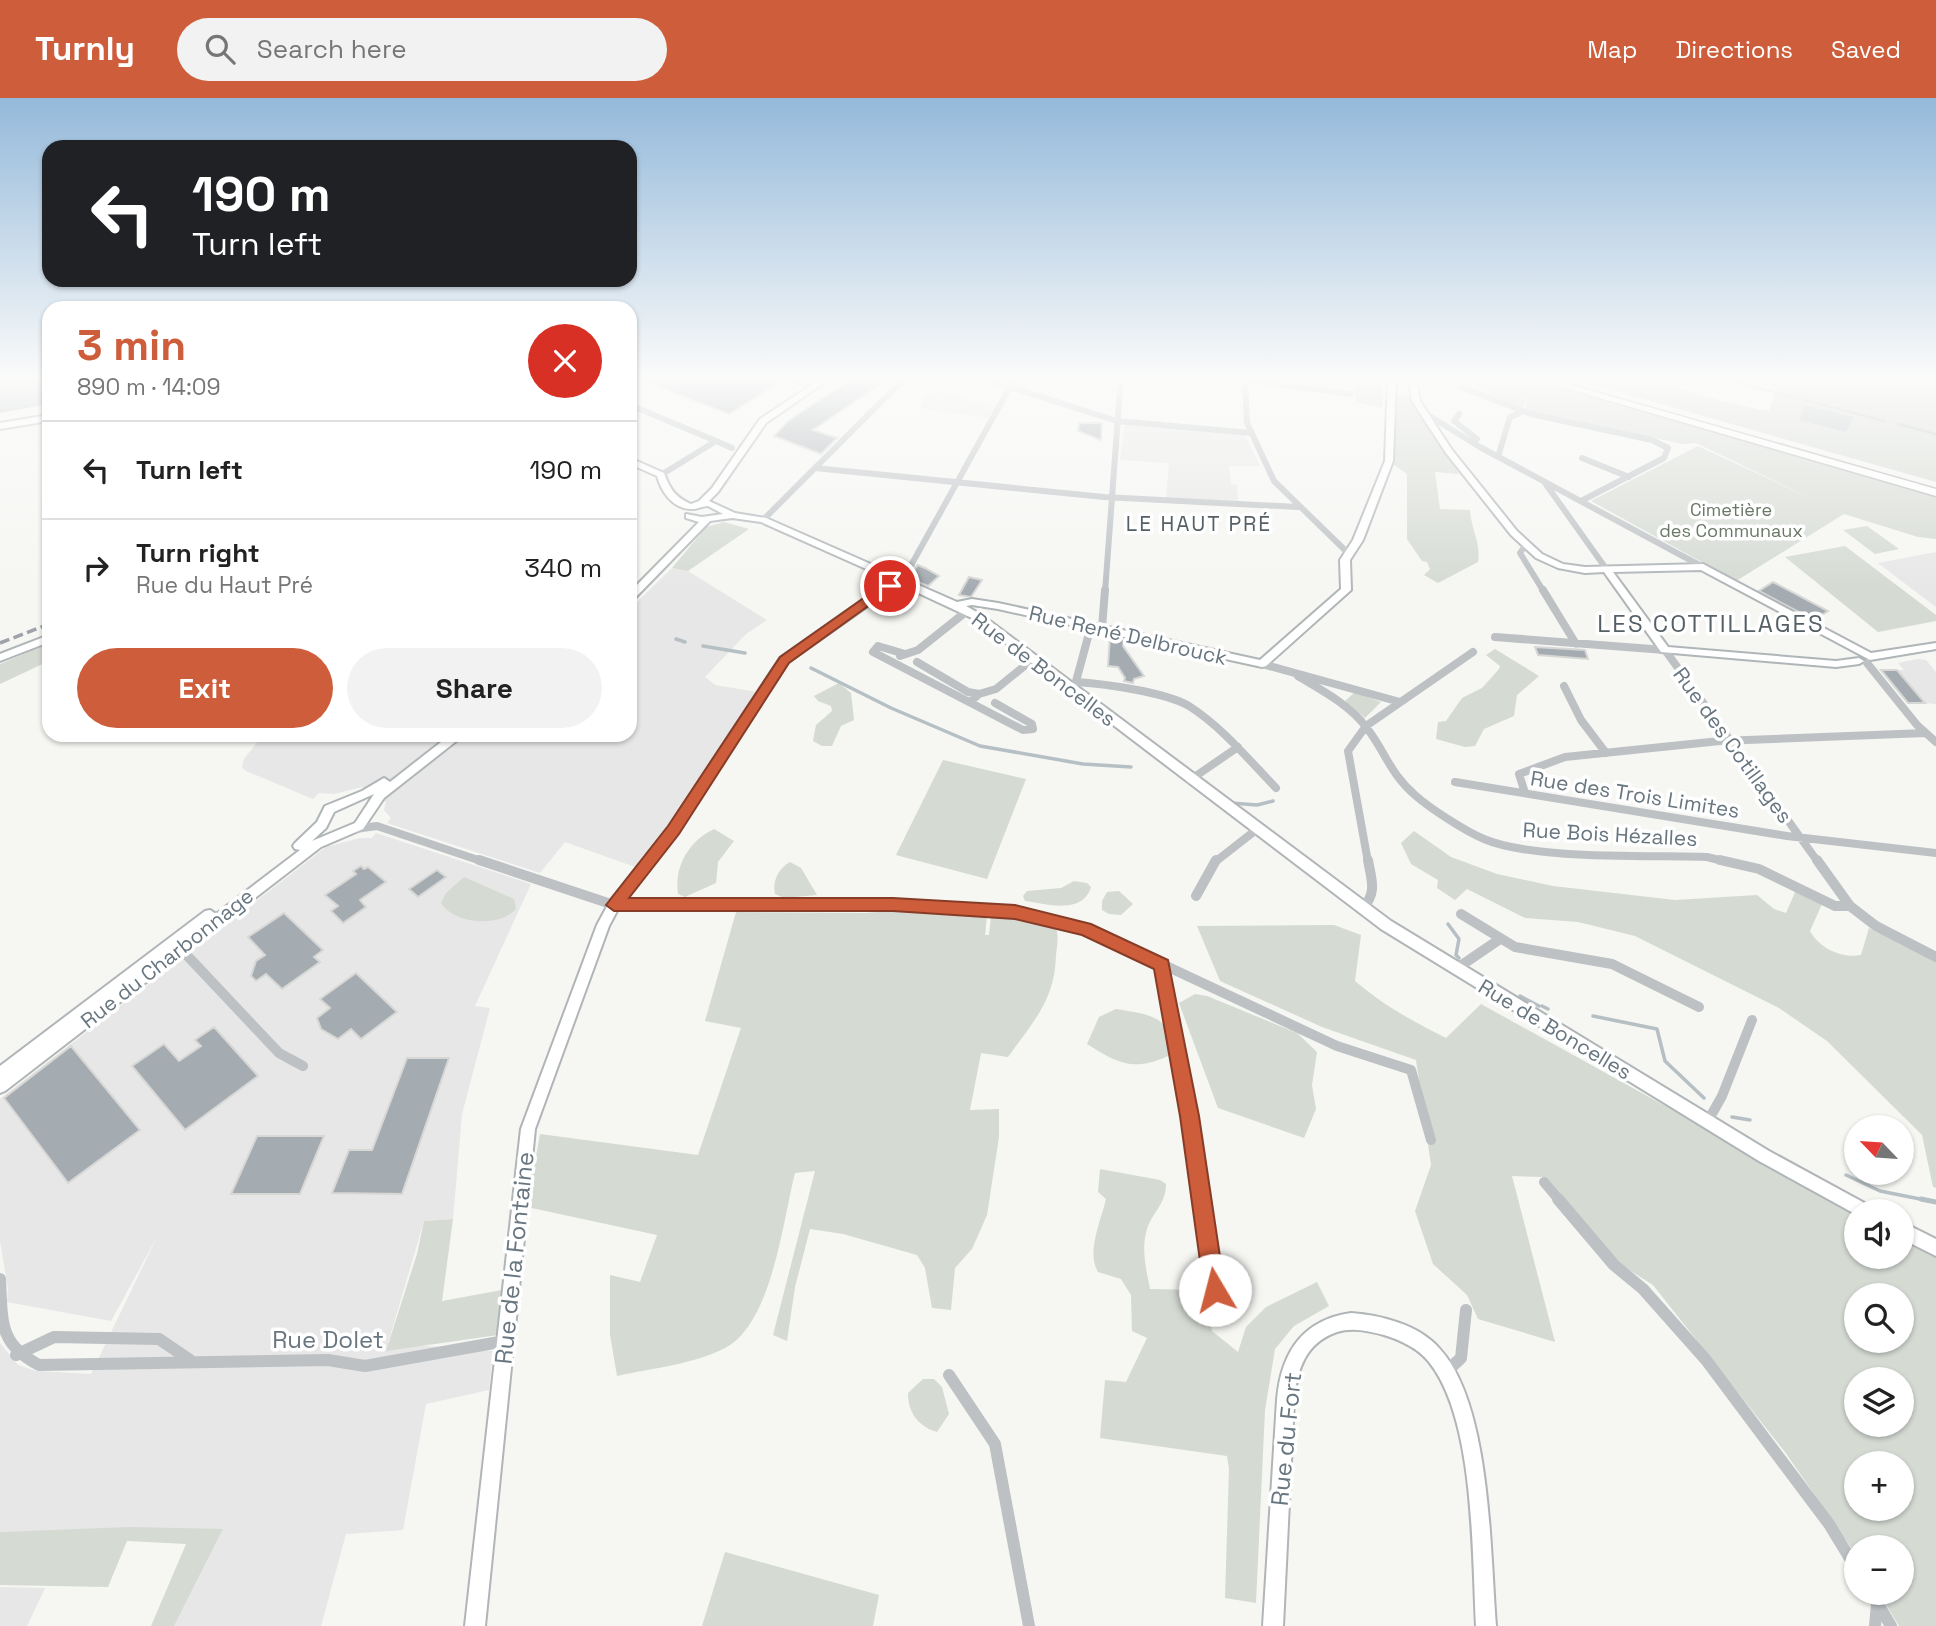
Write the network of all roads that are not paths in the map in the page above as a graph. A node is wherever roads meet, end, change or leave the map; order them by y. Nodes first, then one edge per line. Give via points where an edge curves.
1 (706, 447) edge
2 (745, 447) edge
3 (752, 447) edge
4 (835, 447) edge
5 (976, 447) edge
6 (1115, 447) edge
7 (1259, 447) edge
8 (1389, 447) edge
9 (1446, 447) edge
10 (1481, 447) edge
11 (1501, 447) edge
12 (1665, 447) edge
13 (1784, 447) edge
14 (1790, 447) edge
15 (1498, 457) junction
16 (1582, 458) dead end
17 (637, 464) edge
18 (815, 468) junction
19 (661, 475) junction
20 (1629, 477) junction
21 (1544, 481) junction
22 (956, 483) junction
23 (1936, 490) edge
24 (1112, 498) junction
25 (1581, 501) junction
26 (703, 502) junction
27 (719, 506) junction
28 (1298, 507) junction
29 (690, 511) junction
30 (732, 514) junction
31 (710, 519) junction
32 (763, 520) junction
33 (1525, 546) junction
34 (1348, 553) junction
35 (1703, 567) junction
36 (1607, 570) junction
37 (898, 580) junction
38 (637, 582) edge
39 (637, 591) edge
40 (956, 605) junction
41 (967, 611) junction
42 (1097, 627) junction
43 (1495, 637) dead end
44 (42, 641) edge
45 (1576, 644) junction
46 (1936, 646) edge
47 (918, 650) junction
48 (1665, 650) junction
49 (1473, 652) dead end
50 (905, 654) junction
51 (0, 658) edge
52 (1864, 658) junction
53 (1033, 659) junction
54 (916, 662) junction
55 (892, 663) junction
56 (1261, 665) junction
57 (908, 670) junction
58 (1298, 676) junction
59 (1075, 686) junction
60 (1564, 686) dead end
61 (996, 689) junction
62 (979, 694) junction
63 (970, 702) junction
64 (1400, 702) junction
65 (995, 703) junction
66 (987, 711) junction
67 (1366, 726) junction
68 (1925, 733) junction
69 (1730, 741) junction
70 (437, 742) edge
71 (449, 742) edge
72 (1936, 742) edge
73 (1238, 747) junction
74 (1606, 753) junction
75 (1190, 780) junction
76 (1455, 782) dead end
77 (1276, 788) dead end
78 (1525, 793) junction
79 (349, 800) junction
80 (369, 813) junction
81 (322, 825) junction
82 (377, 826) junction
83 (355, 829) junction
84 (1256, 830) junction
85 (337, 834) junction
86 (1800, 838) junction
87 (1936, 853) edge
88 (1196, 896) dead end
89 (614, 905) junction
90 (1850, 906) junction
91 (1362, 908) junction
92 (1461, 914) dead end
93 (1500, 939) junction
94 (180, 948) junction
95 (1936, 957) edge
96 (1161, 965) junction
97 (1456, 969) junction
98 (1699, 1007) dead end
99 (1752, 1020) dead end
100 (303, 1066) dead end
101 (0, 1074) edge
102 (0, 1086) edge
103 (1708, 1121) junction
104 (1431, 1140) dead end
105 (1544, 1182) dead end
106 (1844, 1199) edge
107 (1914, 1236) edge
108 (1936, 1248) edge
109 (0, 1279) edge
110 (1215, 1290) dead end
111 (1466, 1310) dead end
112 (505, 1341) junction
113 (16, 1355) junction
114 (190, 1360) junction
115 (1447, 1371) junction
116 (949, 1375) dead end
117 (1844, 1550) edge
118 (1874, 1605) edge
119 (1878, 1605) edge
120 (475, 1626) edge
121 (1029, 1626) edge
122 (1273, 1626) edge
123 (1486, 1626) edge
124 (1875, 1626) edge
125 (1891, 1626) edge

1 - 19 street
2 - 26 main road
3 - 27 street via 724,488
4 - 18 street
5 - 22 street
6 - 24 street
7 - 28 street via 1274,481
8 - 34 main road via 1388,461 1358,540
9 - 33 main road
10 - 15 street
11 - 15 street
12 - 20 street via 1666,457
13 - 23 highway
14 - 23 highway
15 - 21 street
16 - 20 street
17 - 19 main road, Rue de Boncelles
18 - 22 street
18 - 32 street
19 - 29 main road, Rue de Boncelles via 668,495
20 - 25 street
21 - 25 street
21 - 36 street, Rue des Cotillages
22 - 24 street
22 - 37 street via 909,569
24 - 28 street
24 - 42 street
25 - 35 street
26 - 27 main road, Rue de Boncelles
26 - 29 main road
27 - 30 main road, Rue de Boncelles
27 - 31 main road via 719,513
28 - 34 street
29 - 31 main road, Rue de Boncelles
29 - 38 main road via 688,527
30 - 31 main road, Rue de Boncelles
30 - 32 main road, Rue de Boncelles
31 - 39 main road
32 - 37 main road, Rue de Boncelles
33 - 36 main road via 1562,566
33 - 45 street via 1520,553
34 - 56 main road via 1344,593
35 - 36 main road
35 - 52 main road
36 - 48 main road, Rue des Cotillages
37 - 40 main road, Rue de Boncelles
37 - 89 main road via 785,660 673,830
40 - 41 main road, Rue de Boncelles
40 - 42 main road, Rue René Delbrouck via 987,604
41 - 47 street
41 - 53 main road, Rue de Boncelles
42 - 56 main road, Rue René Delbrouck
42 - 59 street
43 - 45 street
44 - 51 main road
45 - 48 street
46 - 52 main road
47 - 50 street
47 - 54 street
48 - 52 main road via 1836,664
48 - 69 street, Rue des Cotillages
49 - 64 street
50 - 55 street
50 - 55 street via 878,646 873,649
52 - 68 street
53 - 59 main road, Rue de Boncelles
53 - 61 street
54 - 57 street
54 - 62 street
55 - 57 street
56 - 58 street, Rue René Delbrouck
57 - 63 street
58 - 64 street
58 - 67 street via 1330,695
59 - 73 street via 1110,684 1180,701 1201,713
59 - 75 main road, Rue de Boncelles
60 - 74 street via 1581,720
61 - 62 street
61 - 65 street
62 - 63 street
63 - 66 street
64 - 67 street
65 - 66 street
65 - 66 street via 1032,724 1033,729 1027,732
67 - 90 street, Rue Bois Hézalles via 1390,769 1411,792 1460,827 1490,841 1562,852 1697,855 1759,869 1835,906
67 - 91 street via 1348,751 1373,890
68 - 69 street
68 - 72 street
69 - 74 street
69 - 86 street, Rue des Cotillages
70 - 79 main road, Rue du Charbonnage via 373,790
71 - 80 main road via 380,794
73 - 75 street
73 - 77 street
74 - 78 street via 1565,757 1519,774
75 - 84 main road, Rue de Boncelles
76 - 78 street, Rue des Trois Limites
78 - 86 street, Rue des Trois Limites
79 - 80 main road via 363,802
79 - 81 main road, Rue du Charbonnage via 329,809
80 - 82 street
80 - 83 main road
81 - 85 main road
81 - 101 main road, Rue du Charbonnage
82 - 83 street
82 - 89 street
83 - 85 main road, Rue du Charbonnage
84 - 88 street via 1216,860
84 - 91 main road, Rue de Boncelles
85 - 94 main road, Rue du Charbonnage via 317,844
86 - 87 street, Rue des Trois Limites
86 - 90 street, Rue des Cotillages
89 - 96 street via 893,904 1015,912 1085,929
89 - 112 street, Rue de la Fontaine via 530,1122
90 - 95 street via 1876,926
91 - 97 main road, Rue de Boncelles
92 - 93 street
93 - 97 street
93 - 98 street via 1539,953 1612,964
94 - 100 street via 279,1053
94 - 102 main road, Rue du Charbonnage
96 - 104 street via 1337,1046 1411,1070
96 - 110 street
97 - 103 main road, Rue de Boncelles
99 - 103 street
103 - 106 main road, Rue de Boncelles
105 - 117 street via 1614,1265 1651,1297 1706,1360
107 - 108 main road
109 - 113 street via 4,1338
111 - 115 street via 1461,1358
112 - 114 street, Rue Dolet via 365,1366 328,1360
112 - 120 street, Rue de la Fontaine
113 - 114 street, Rue Dolet via 39,1364 166,1365
113 - 114 street via 54,1337 159,1339
115 - 122 main road, Rue du Fort via 1432,1352 1402,1333 1356,1321 1336,1323 1310,1338 1293,1363 1286,1408
115 - 123 main road, Rue du Fort via 1470,1437
116 - 121 street via 995,1444
118 - 124 street
119 - 125 street

